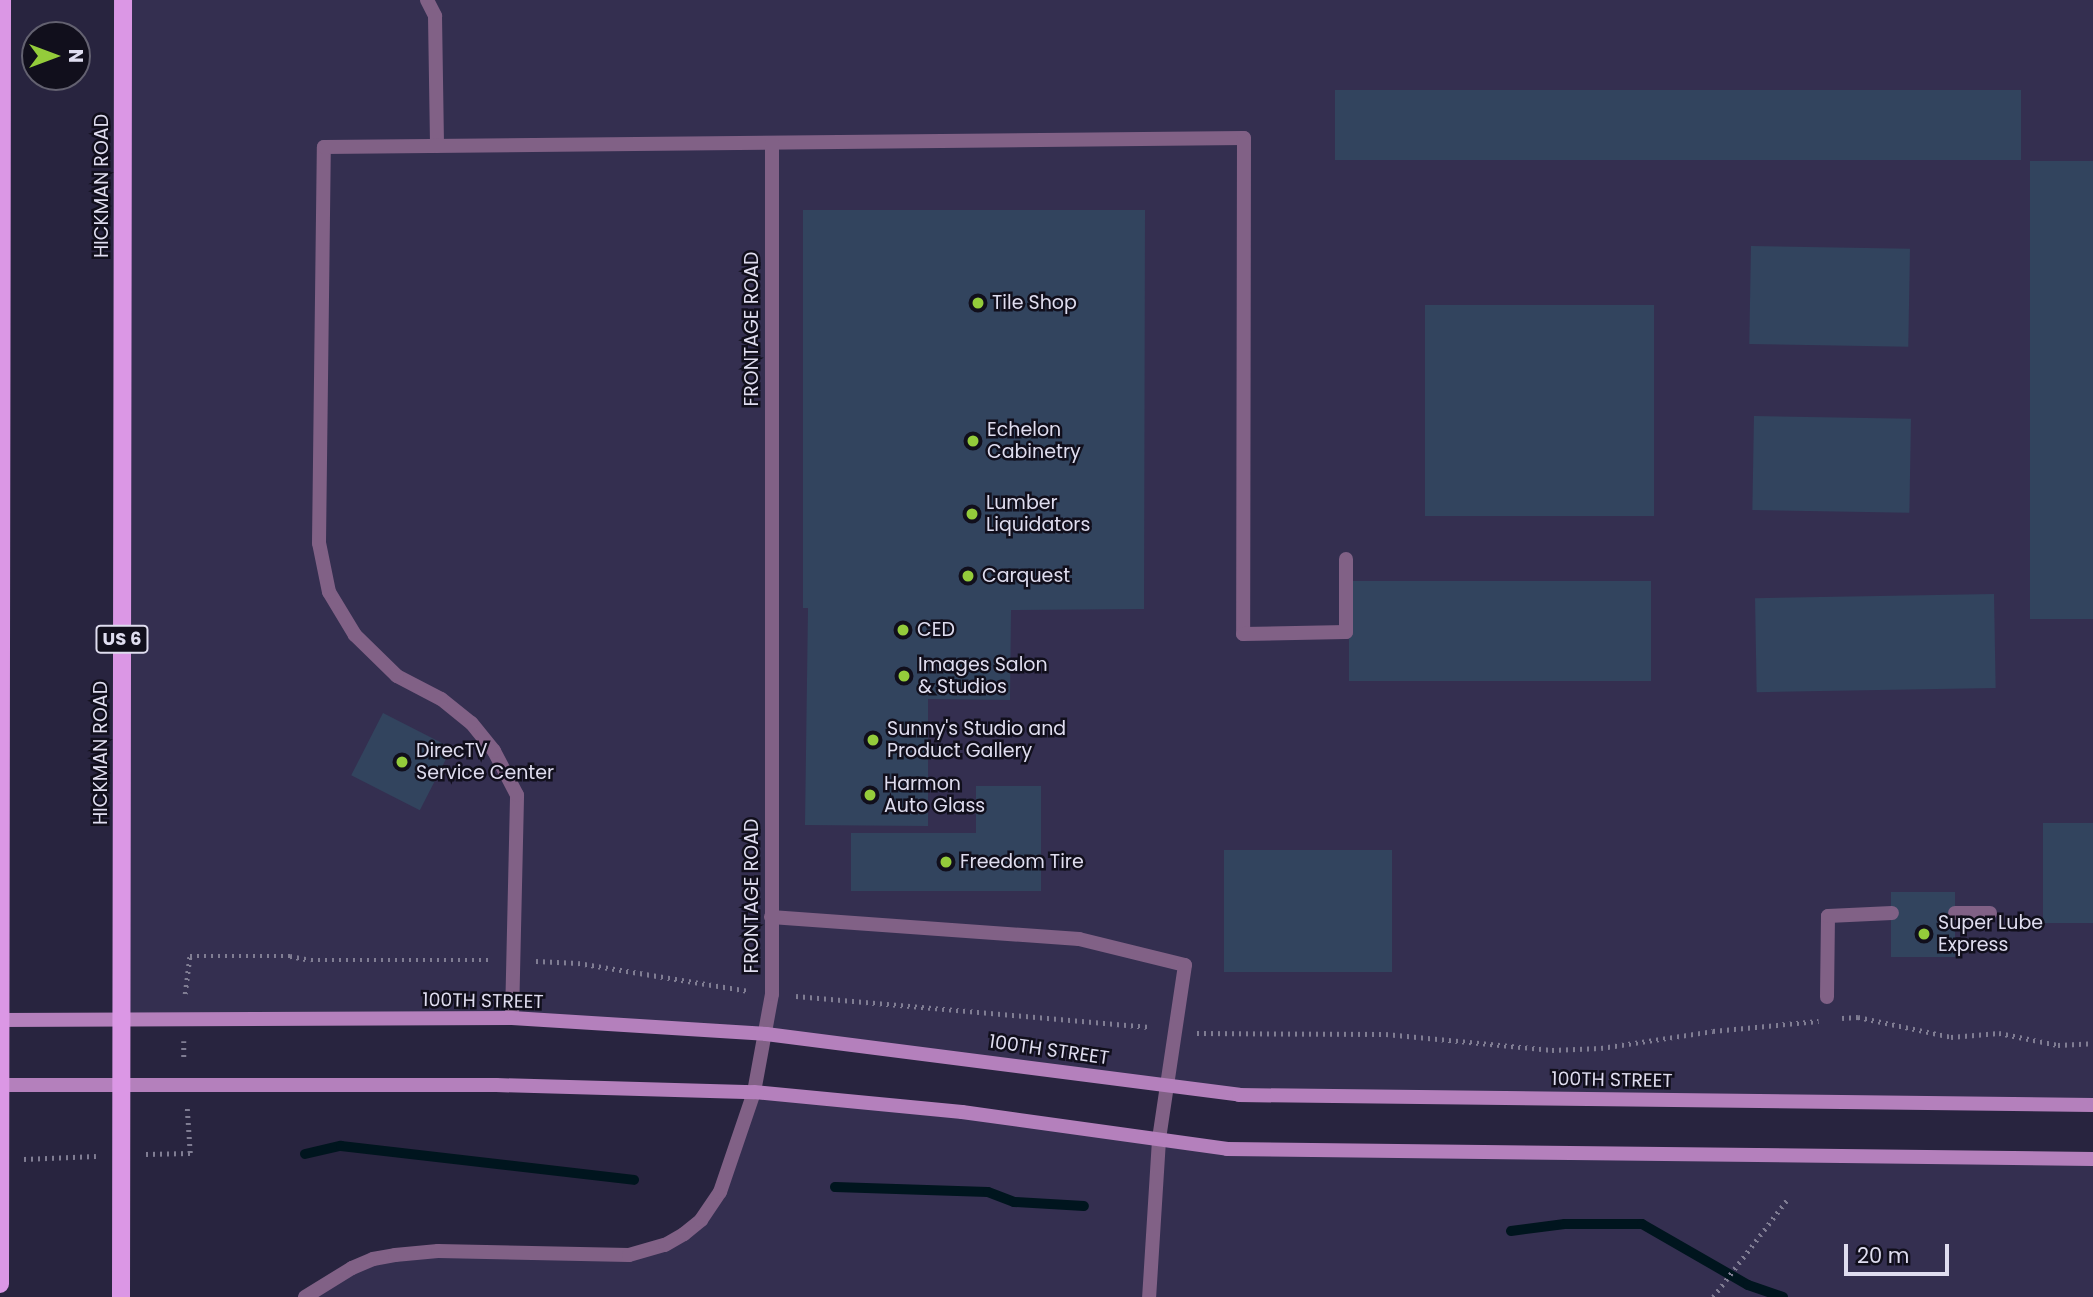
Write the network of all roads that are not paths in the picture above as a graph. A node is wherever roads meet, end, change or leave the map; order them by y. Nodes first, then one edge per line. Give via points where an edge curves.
1 (2, 0) edge
2 (123, 0) edge
3 (427, 0) edge
4 (772, 143) junction
5 (437, 146) junction
6 (1346, 559) dead end
7 (1892, 913) dead end
8 (1955, 913) dead end
9 (1990, 913) dead end
10 (771, 917) junction
11 (1827, 997) dead end
12 (512, 1018) junction
13 (1, 1020) edge
14 (121, 1022) junction
15 (766, 1034) junction
16 (120, 1084) junction
17 (1, 1085) edge
18 (1167, 1085) junction
19 (754, 1092) junction
20 (2093, 1105) edge
21 (1159, 1140) junction
22 (2093, 1158) edge
23 (0, 1286) edge
24 (0, 1297) edge
25 (121, 1297) edge
26 (305, 1297) edge
27 (1149, 1297) edge

1 - 13 main road
2 - 14 main road, HICKMAN ROAD / US 6
3 - 5 lane via 435,16
4 - 5 lane
4 - 6 lane via 1244,138 1243,634 1346,632
4 - 10 lane, FRONTAGE ROAD
5 - 12 lane via 324,148 319,544 329,592 355,635 397,676 441,699 471,723 494,751 517,795
7 - 11 lane via 1828,916
8 - 9 lane
10 - 15 lane, FRONTAGE ROAD via 772,993
10 - 18 lane via 1079,939 1185,965
12 - 14 main road, 100TH STREET
12 - 15 main road, 100TH STREET
13 - 14 main road, 100TH STREET
13 - 17 main road
14 - 16 main road, HICKMAN ROAD / US 6
15 - 18 main road, 100TH STREET
15 - 19 lane, FRONTAGE ROAD
16 - 17 main road
16 - 19 main road via 496,1085
16 - 25 main road, HICKMAN ROAD / US 6
17 - 23 main road
18 - 20 main road, 100TH STREET via 1240,1095
18 - 21 lane
19 - 21 main road via 962,1112
19 - 26 lane, FRONTAGE ROAD via 720,1192 701,1220 665,1245 616,1255 438,1251 395,1255 352,1268
21 - 22 main road via 1227,1149
21 - 27 lane
23 - 24 main road

